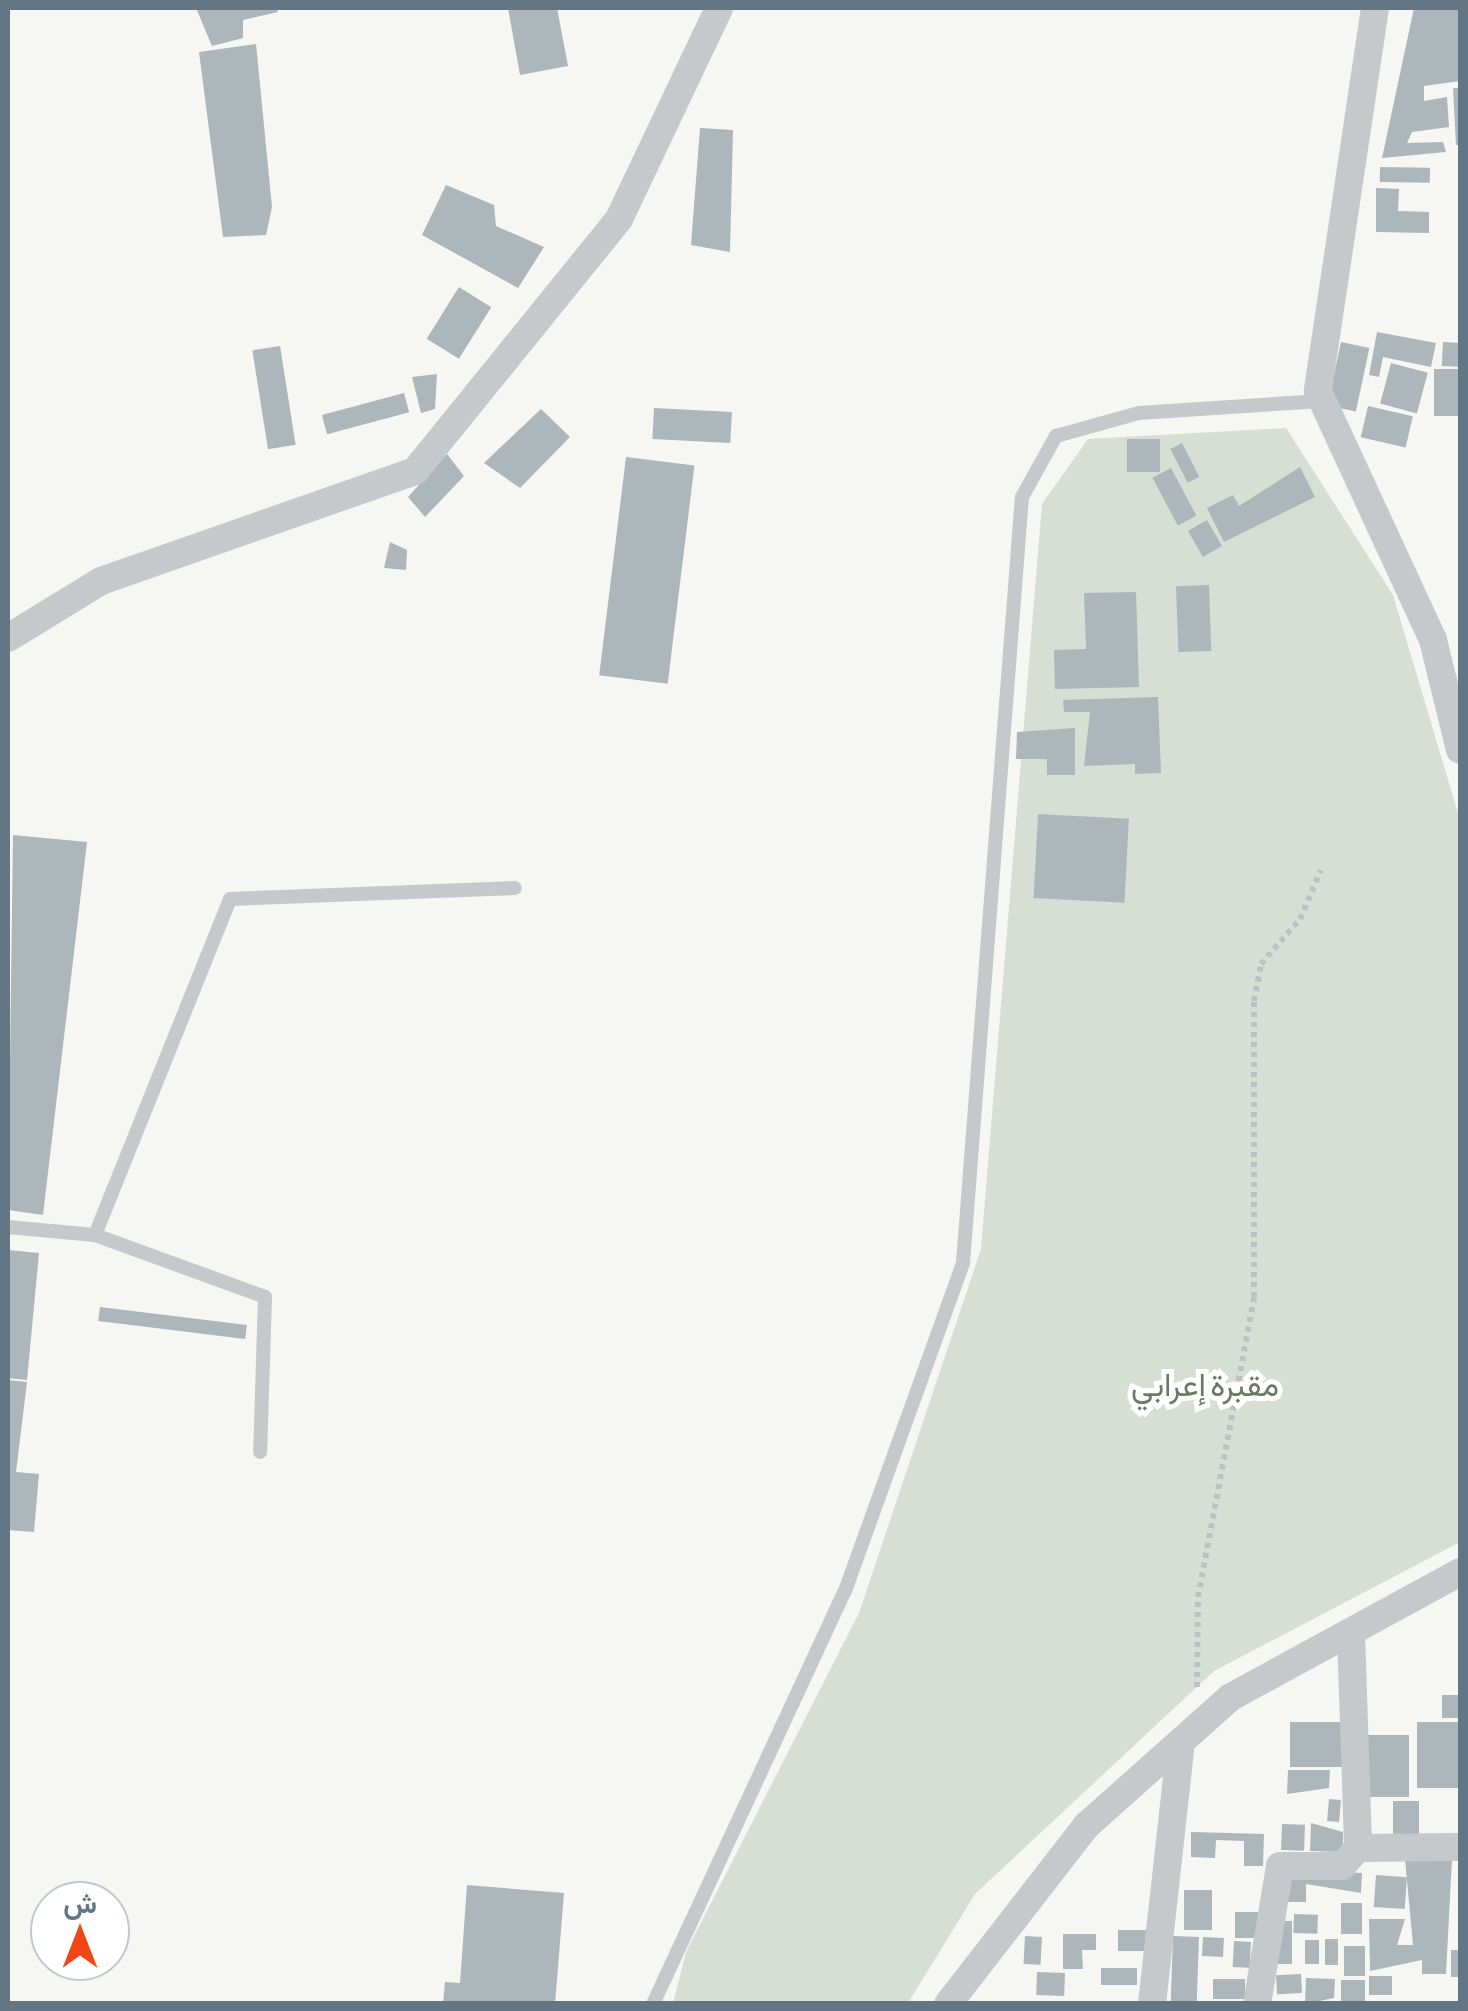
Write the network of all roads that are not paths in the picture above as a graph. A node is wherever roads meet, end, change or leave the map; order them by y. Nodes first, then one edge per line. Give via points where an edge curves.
1 (718, 8) edge
2 (1375, 8) edge
3 (1321, 400) junction
4 (8, 638) edge
5 (1447, 643) edge
6 (1460, 750) edge
7 (515, 888) dead end
8 (8, 1226) edge
9 (95, 1234) junction
10 (260, 1452) dead end
11 (1460, 1572) edge
12 (1351, 1633) junction
13 (1181, 1742) junction
14 (1460, 1847) edge
15 (1358, 1848) junction
16 (653, 2004) edge
17 (948, 2004) edge
18 (1152, 2004) edge
19 (1257, 2004) edge

1 - 4 street via 620,219 415,471 102,581
2 - 3 street
3 - 5 street
3 - 16 lane via 1139,413 1056,436 1022,497 962,1263 844,1591
5 - 6 street
7 - 9 lane via 230,900
8 - 9 lane
9 - 10 lane via 266,1297
11 - 12 street
12 - 13 street via 1231,1696
12 - 15 street
13 - 17 street via 1086,1826
13 - 18 street
14 - 15 street
15 - 19 street via 1342,1866 1280,1866

